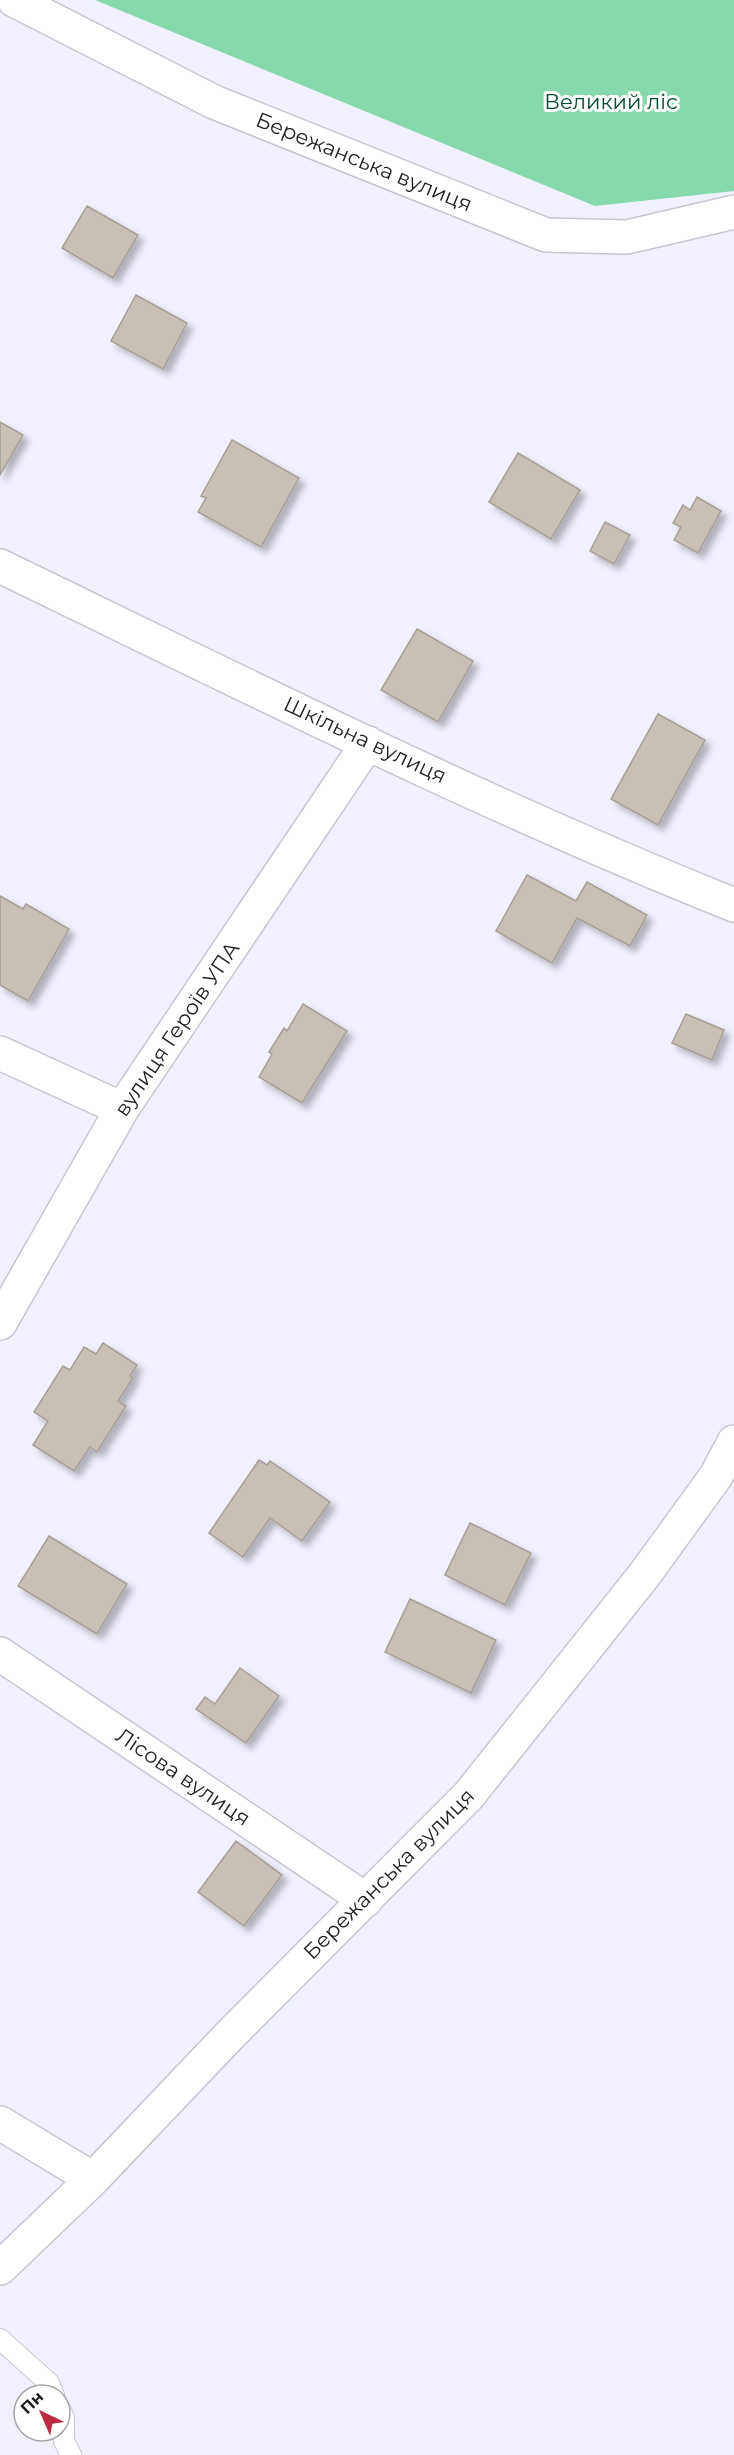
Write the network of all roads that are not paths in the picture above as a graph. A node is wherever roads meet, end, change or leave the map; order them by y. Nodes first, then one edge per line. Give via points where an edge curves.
1 (14, 0) edge
2 (734, 212) edge
3 (0, 566) edge
4 (368, 743) junction
5 (734, 905) edge
6 (0, 1053) edge
7 (122, 1109) junction
8 (0, 1323) edge
9 (734, 1442) edge
10 (0, 1654) edge
11 (366, 1900) junction
12 (0, 2123) edge
13 (93, 2179) junction
14 (0, 2268) edge
15 (0, 2339) edge
16 (49, 2383) edge

1 - 2 street, Бережанська вулиця via 214,102 546,235 627,237
3 - 4 street, Шкільна вулиця
4 - 5 street, Шкільна вулиця
4 - 7 street, вулиця Героїв УПА
6 - 7 street
7 - 8 street, вулиця Героїв УПА
9 - 11 street, Бережанська вулиця via 716,1476 645,1574 469,1795
10 - 11 street, Лісова вулиця
11 - 13 street, Бережанська вулиця
12 - 13 street
13 - 14 street, Бережанська вулиця
15 - 16 lane

